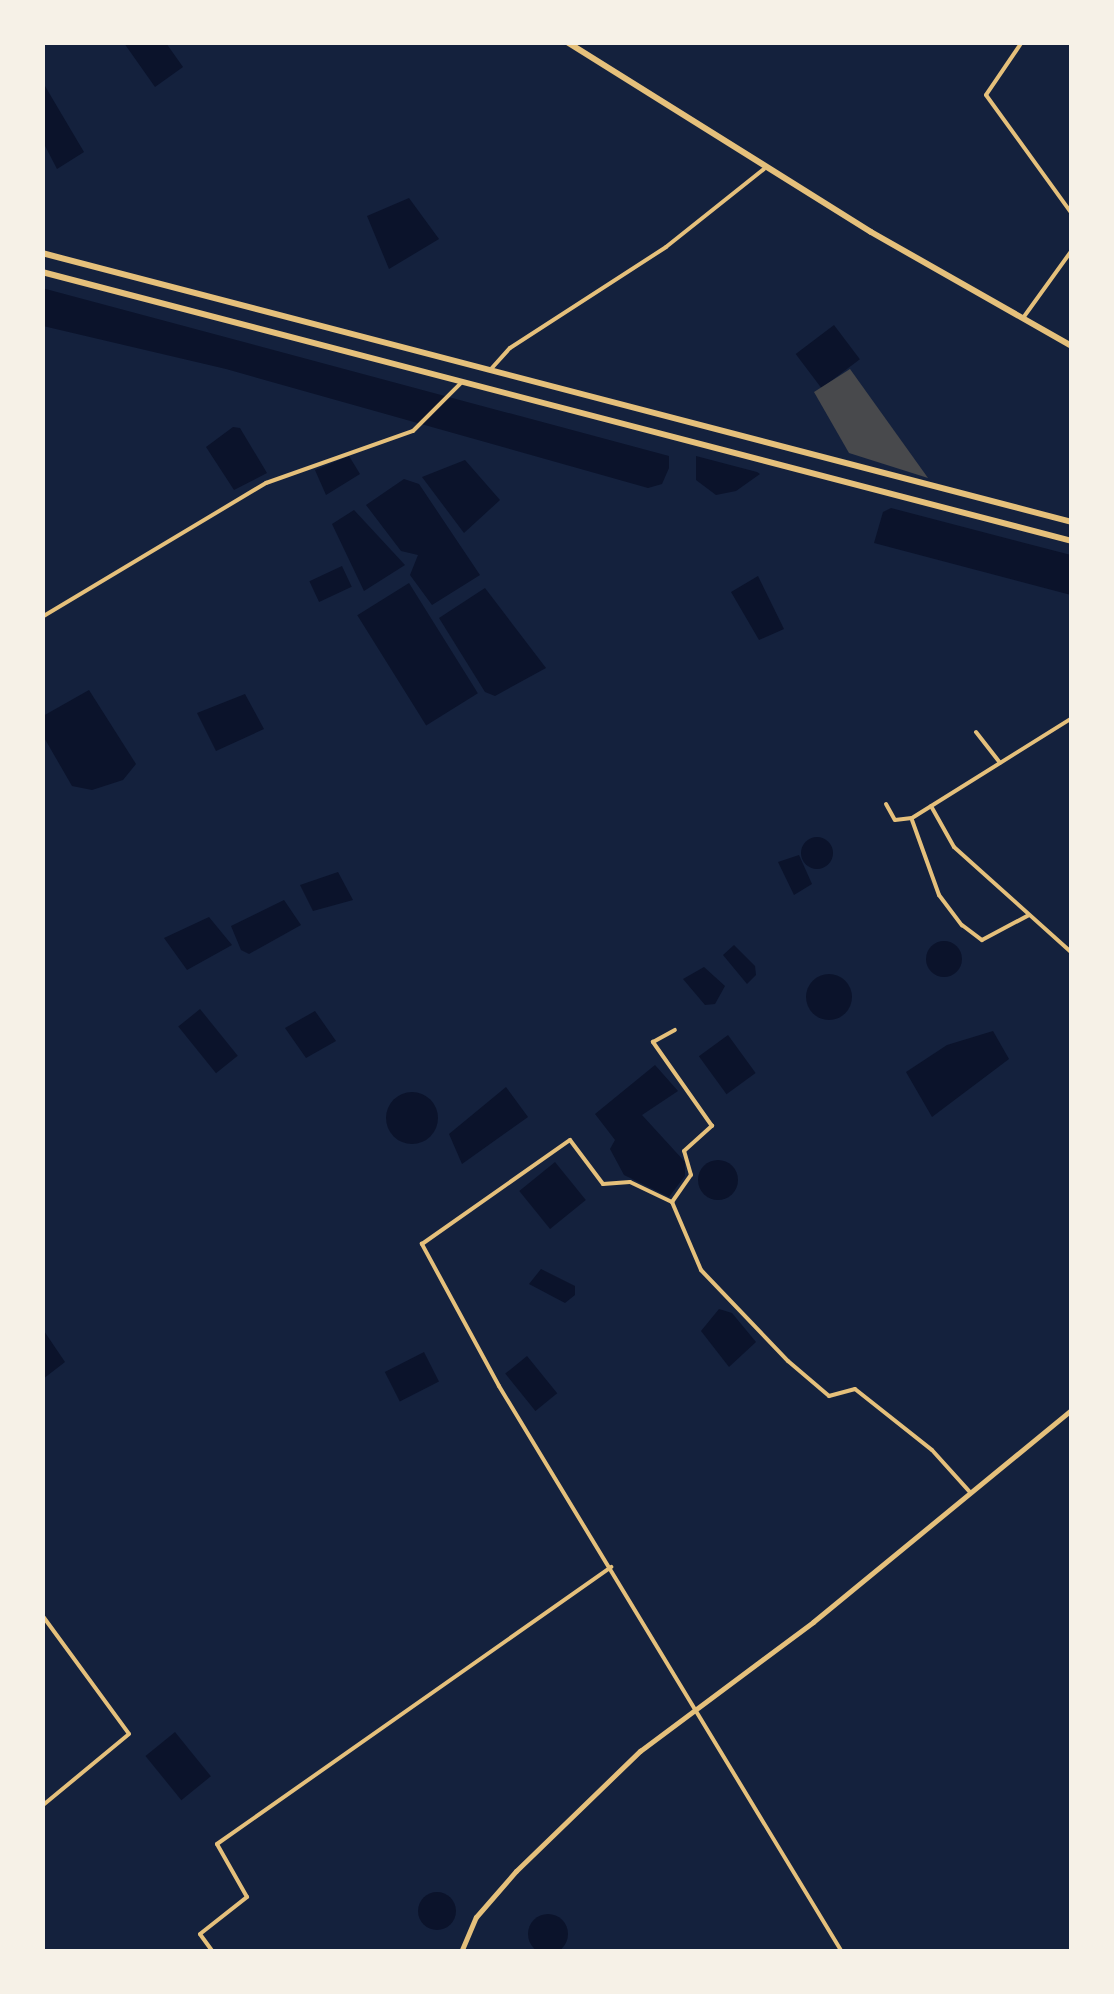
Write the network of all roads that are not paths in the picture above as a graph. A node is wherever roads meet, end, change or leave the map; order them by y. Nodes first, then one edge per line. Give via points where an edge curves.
1 (566, 42) edge
2 (1022, 42) edge
3 (766, 168) junction
4 (1072, 214) edge
5 (1072, 250) edge
6 (42, 253) edge
7 (42, 272) edge
8 (1023, 318) junction
9 (1072, 346) edge
10 (491, 369) junction
11 (462, 382) junction
12 (1072, 522) edge
13 (1072, 541) edge
14 (42, 617) edge
15 (1072, 718) edge
16 (976, 732) dead end
17 (1000, 763) junction
18 (886, 804) dead end
19 (931, 806) junction
20 (912, 818) junction
21 (1029, 915) junction
22 (1072, 954) edge
23 (675, 1030) dead end
24 (672, 1202) junction
25 (1072, 1409) edge
26 (970, 1492) junction
27 (611, 1567) junction
28 (42, 1615) edge
29 (696, 1704) junction
30 (42, 1806) edge
31 (213, 1952) edge
32 (461, 1952) edge
33 (842, 1952) edge

1 - 3 highway
2 - 4 street via 986,95
3 - 8 highway
3 - 10 street via 666,246 510,348
5 - 8 street
6 - 10 highway
7 - 11 highway
8 - 9 highway
10 - 12 highway
11 - 13 highway
11 - 14 street via 413,431 266,483
15 - 17 street
16 - 17 street
17 - 19 street
18 - 20 street via 895,820
19 - 20 street
19 - 21 street via 954,847
20 - 21 street via 939,895 962,924 982,940
21 - 22 street
23 - 24 street via 653,1042 712,1126 684,1151 691,1175
24 - 26 street via 701,1270 788,1361 829,1396 855,1390 932,1450
24 - 27 street via 630,1182 603,1184 570,1140 422,1244 499,1386
25 - 26 main road
26 - 29 main road via 813,1622
27 - 29 street
27 - 31 street via 217,1844 247,1897 200,1934
28 - 30 street via 129,1734
29 - 32 main road via 516,1871 476,1917
29 - 33 street

